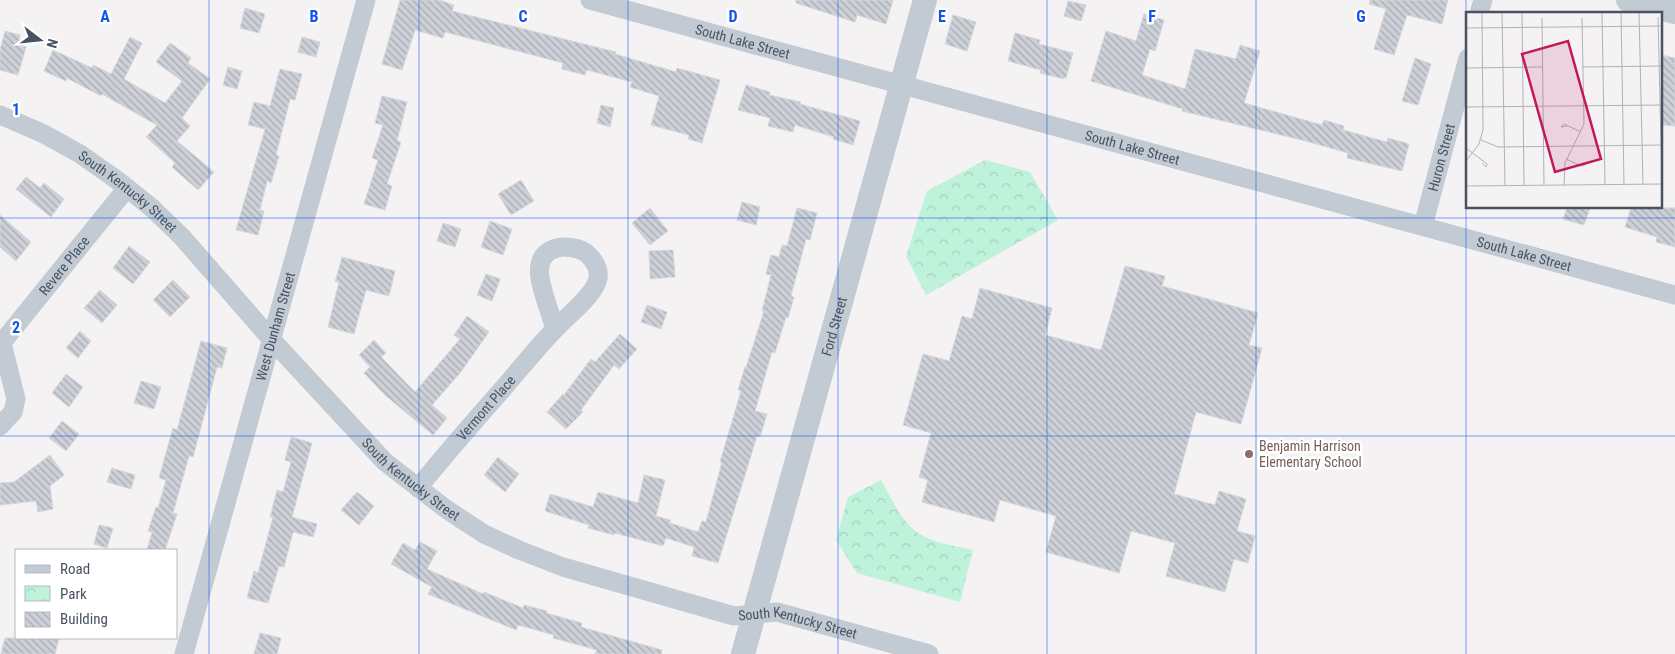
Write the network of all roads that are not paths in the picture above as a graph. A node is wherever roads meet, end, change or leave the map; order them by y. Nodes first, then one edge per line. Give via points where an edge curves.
1 (366, 0) edge
2 (590, 0) edge
3 (925, 0) edge
4 (1628, 0) edge
5 (1675, 12) edge
6 (1466, 65) edge
7 (902, 85) junction
8 (0, 116) edge
9 (127, 188) junction
10 (1423, 226) junction
11 (1675, 295) edge
12 (555, 328) dead end
13 (271, 339) junction
14 (1, 344) edge
15 (0, 426) edge
16 (418, 488) junction
17 (754, 614) junction
18 (184, 654) edge
19 (743, 654) edge
20 (929, 654) edge

1 - 13 street, West Dunham Street
2 - 7 street, South Lake Street
3 - 7 street, Ford Street
4 - 5 street
6 - 10 street, Huron Street
7 - 10 street, South Lake Street
7 - 17 street, Ford Street
8 - 9 street, South Kentucky Street via 44,134 80,154
9 - 13 street, South Kentucky Street via 182,237
9 - 14 street, Revere Place
10 - 11 street, South Lake Street
12 - 16 street, Vermont Place
13 - 16 street, South Kentucky Street via 385,462
13 - 18 street, West Dunham Street
14 - 15 street, Revere Place via 16,399 13,412
16 - 17 street, South Kentucky Street via 484,534 563,567 734,616
17 - 19 street, Ford Street
17 - 20 street, South Kentucky Street via 777,612

